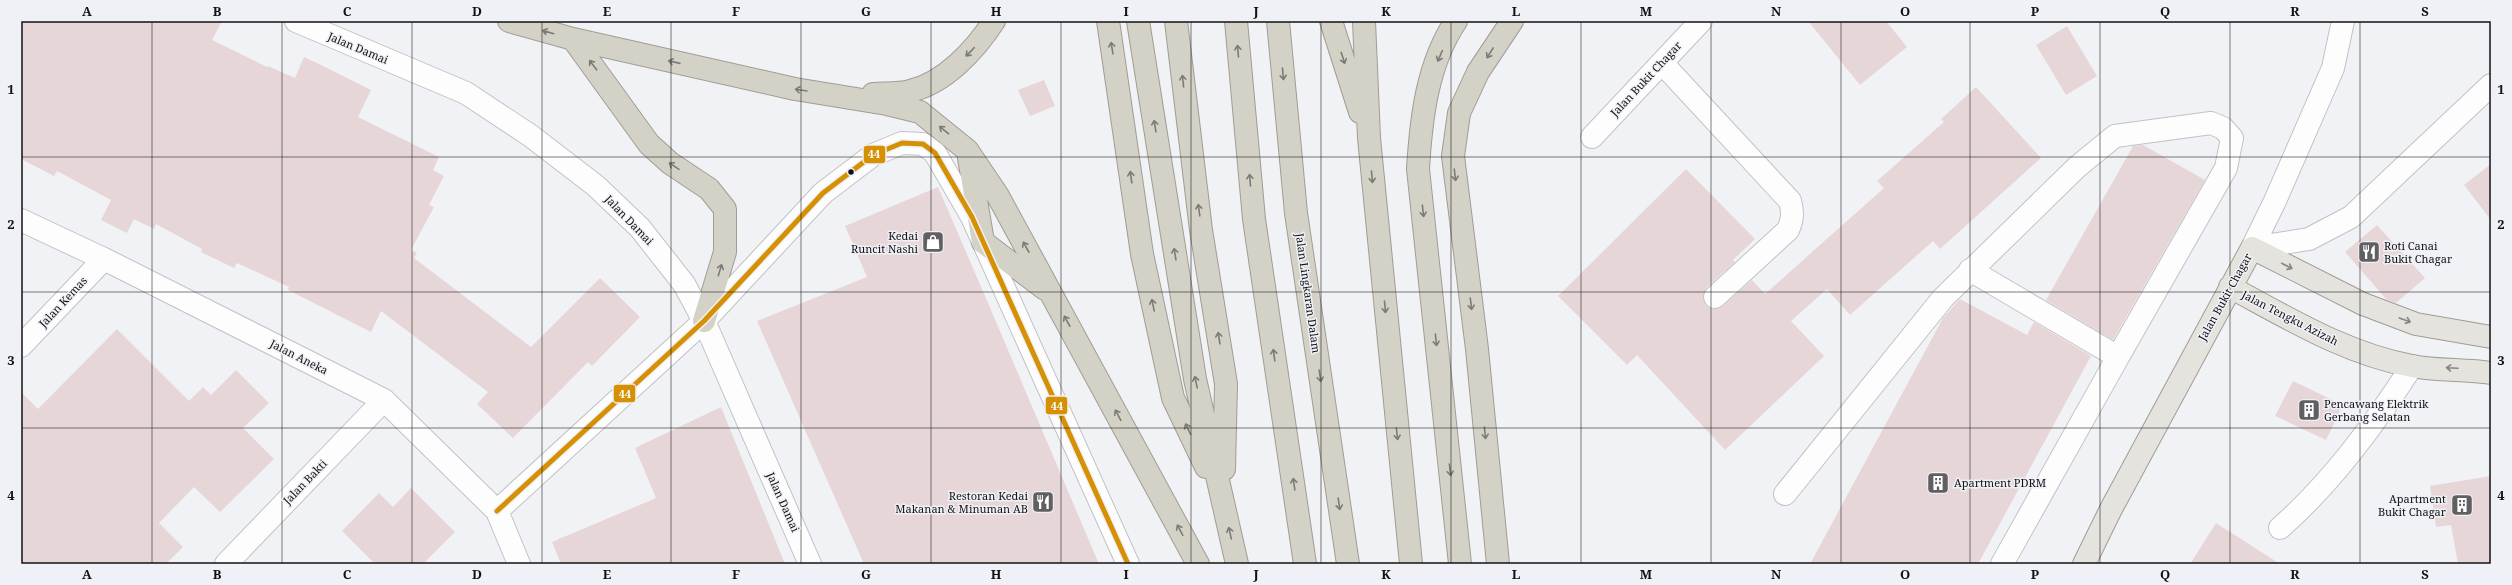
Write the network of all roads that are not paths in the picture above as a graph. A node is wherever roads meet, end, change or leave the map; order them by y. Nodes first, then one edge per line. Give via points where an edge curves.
1 (296, 21) edge
2 (509, 21) edge
3 (994, 21) edge
4 (1108, 21) edge
5 (1138, 21) edge
6 (1176, 21) edge
7 (1236, 21) edge
8 (1278, 21) edge
9 (1330, 21) edge
10 (1364, 21) edge
11 (1456, 21) edge
12 (1512, 21) edge
13 (1701, 21) edge
14 (2343, 21) edge
15 (574, 39) junction
16 (1662, 63) junction
17 (2491, 85) edge
18 (839, 96) junction
19 (1592, 137) dead end
20 (1369, 138) junction
21 (968, 150) junction
22 (21, 220) edge
23 (983, 242) junction
24 (2252, 248) junction
25 (104, 258) junction
26 (1970, 270) junction
27 (2230, 287) junction
28 (1051, 294) junction
29 (1715, 297) dead end
30 (704, 321) junction
31 (2491, 337) edge
32 (21, 346) edge
33 (2118, 357) junction
34 (2412, 366) junction
35 (2491, 373) edge
36 (384, 400) junction
37 (1785, 494) dead end
38 (1223, 502) junction
39 (497, 511) junction
40 (2280, 528) dead end
41 (226, 564) edge
42 (519, 564) edge
43 (810, 564) edge
44 (1128, 564) edge
45 (1198, 564) edge
46 (1237, 564) edge
47 (1306, 564) edge
48 (1348, 564) edge
49 (1411, 564) edge
50 (1460, 564) edge
51 (1498, 564) edge
52 (2002, 564) edge
53 (2084, 564) edge

1 - 30 street, Jalan Damai via 466,93 531,136 596,186 640,228 684,284
15 -> 2 highway
3 -> 18 highway via 966,56 934,82 910,92
38 -> 4 highway via 1173,398 1142,254
38 -> 5 highway via 1195,379
38 -> 6 highway via 1226,384 1201,230
47 -> 7 highway via 1254,219
8 -> 48 highway, Jalan Lingkaran Dalam via 1296,213
9 -> 20 highway
10 - 20 highway
11 -> 50 highway via 1430,80 1420,124 1418,169
12 -> 51 highway via 1478,72 1459,113 1452,156 1477,349
13 - 16 street, Jalan Bukit Chagar
14 - 24 street, Jalan Bukit Chagar via 2333,68
18 -> 15 highway via 795,89
30 -> 15 highway via 726,252 725,208 710,189 670,163 649,144
16 - 19 street, Jalan Bukit Chagar
16 - 29 street via 1790,201 1792,208 1793,220 1788,230
17 - 24 street via 2351,217 2309,239
21 -> 18 highway via 920,112
20 -> 49 highway
21 - 23 highway
28 -> 21 highway via 998,196
22 - 25 street, Jalan Aneka
23 - 28 highway
23 - 30 street via 972,217 935,153 923,144 902,143 873,155 823,193
23 - 44 street
24 - 27 main road, Jalan Bukit Chagar
24 -> 31 main road via 2363,304 2416,324
25 - 32 street, Jalan Kemas
25 - 36 street, Jalan Aneka
26 - 33 street
26 - 33 street via 2077,167 2115,136 2211,123 2223,128 2232,138 2226,168
26 - 37 street via 1943,298
27 - 34 main road, Jalan Tengku Azizah via 2322,336 2368,354
27 - 53 main road, Jalan Bukit Chagar
45 -> 28 highway
30 - 39 street
30 - 43 street, Jalan Damai
33 - 52 street
35 -> 34 main road, Jalan Tengku Azizah
34 - 40 street via 2348,457 2313,498
36 - 39 street, Jalan Aneka
36 - 41 street, Jalan Bakti
46 -> 38 highway
39 - 42 street, Jalan Aneka

